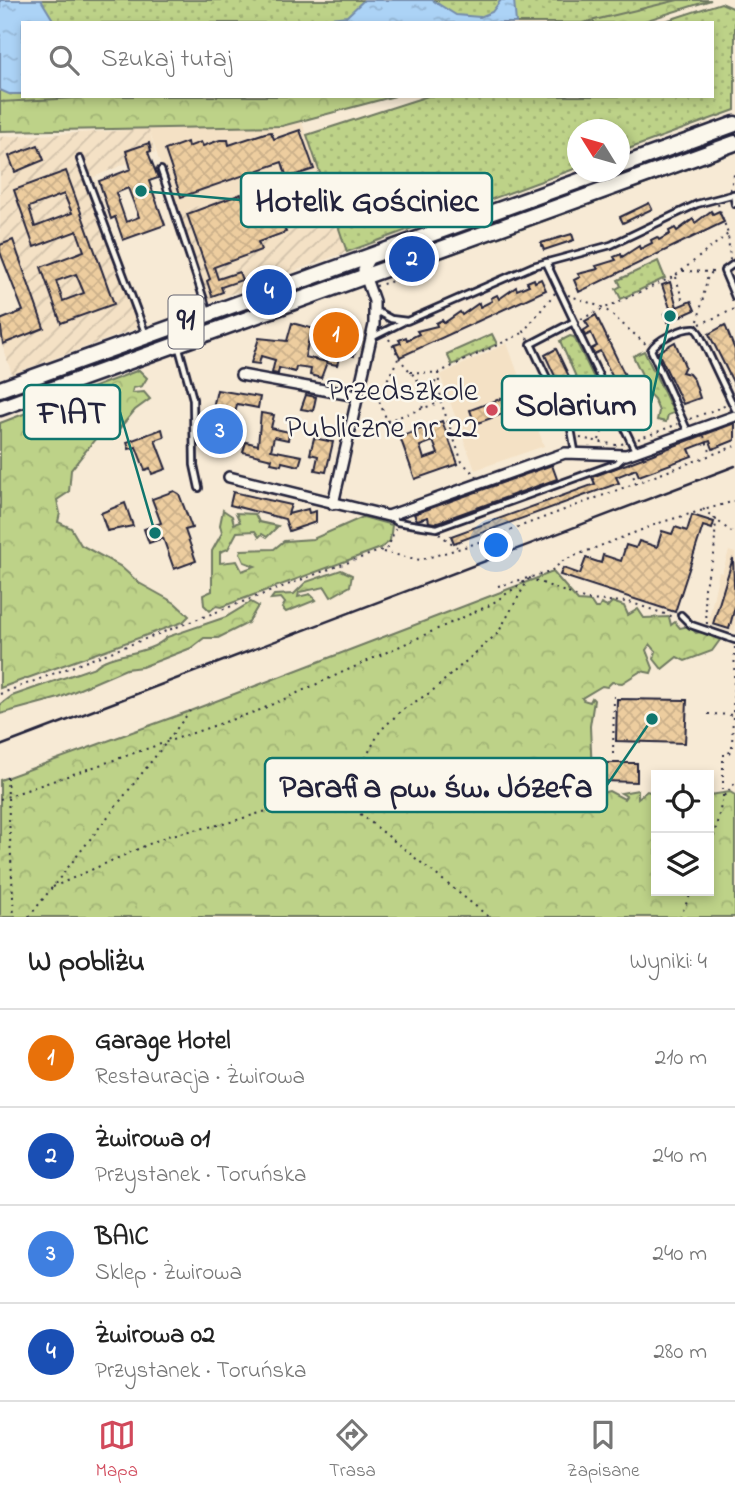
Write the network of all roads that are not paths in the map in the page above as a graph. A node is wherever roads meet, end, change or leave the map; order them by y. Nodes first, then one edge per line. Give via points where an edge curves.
1 (735, 124) edge
2 (735, 143) edge
3 (80, 159) dead end
4 (630, 162) edge
5 (161, 170) dead end
6 (576, 182) edge
7 (733, 194) edge
8 (735, 204) edge
9 (372, 254) junction
10 (547, 262) junction
11 (733, 264) edge
12 (368, 283) junction
13 (735, 297) edge
14 (375, 310) junction
15 (209, 314) junction
16 (407, 321) junction
17 (575, 322) junction
18 (147, 337) junction
19 (371, 338) junction
20 (178, 344) junction
21 (241, 375) dead end
22 (0, 389) edge
23 (357, 396) junction
24 (0, 408) edge
25 (735, 409) edge
26 (735, 416) edge
27 (688, 433) junction
28 (575, 451) junction
29 (631, 454) junction
30 (229, 477) dead end
31 (199, 488) dead end
32 (333, 504) junction
33 (393, 519) junction
34 (681, 616) road end
35 (735, 641) edge

1 - 4 main road
2 - 12 main road, 91
3 - 18 lane
5 - 15 lane
6 - 9 main road, 91
7 - 8 lane
7 - 10 lane via 715,197 611,245
9 - 12 street via 365,265
9 - 15 main road, 91
10 - 16 lane
10 - 17 lane
11 - 13 lane via 724,272
12 - 14 street
12 - 20 main road, 91
14 - 16 lane
14 - 19 street
15 - 18 main road, 91
16 - 19 lane
17 - 28 lane via 531,346 574,437
17 - 29 lane via 631,441
18 - 22 main road, 91
19 - 23 street
20 - 24 main road, 91
20 - 31 lane via 193,399
21 - 23 street
23 - 32 street
25 - 27 lane via 699,333 685,328 654,344 651,351
26 - 27 street
27 - 29 street
28 - 29 street
28 - 33 street via 479,483
29 - 33 lane via 433,529
30 - 32 street
32 - 33 street
34 - 35 lane

